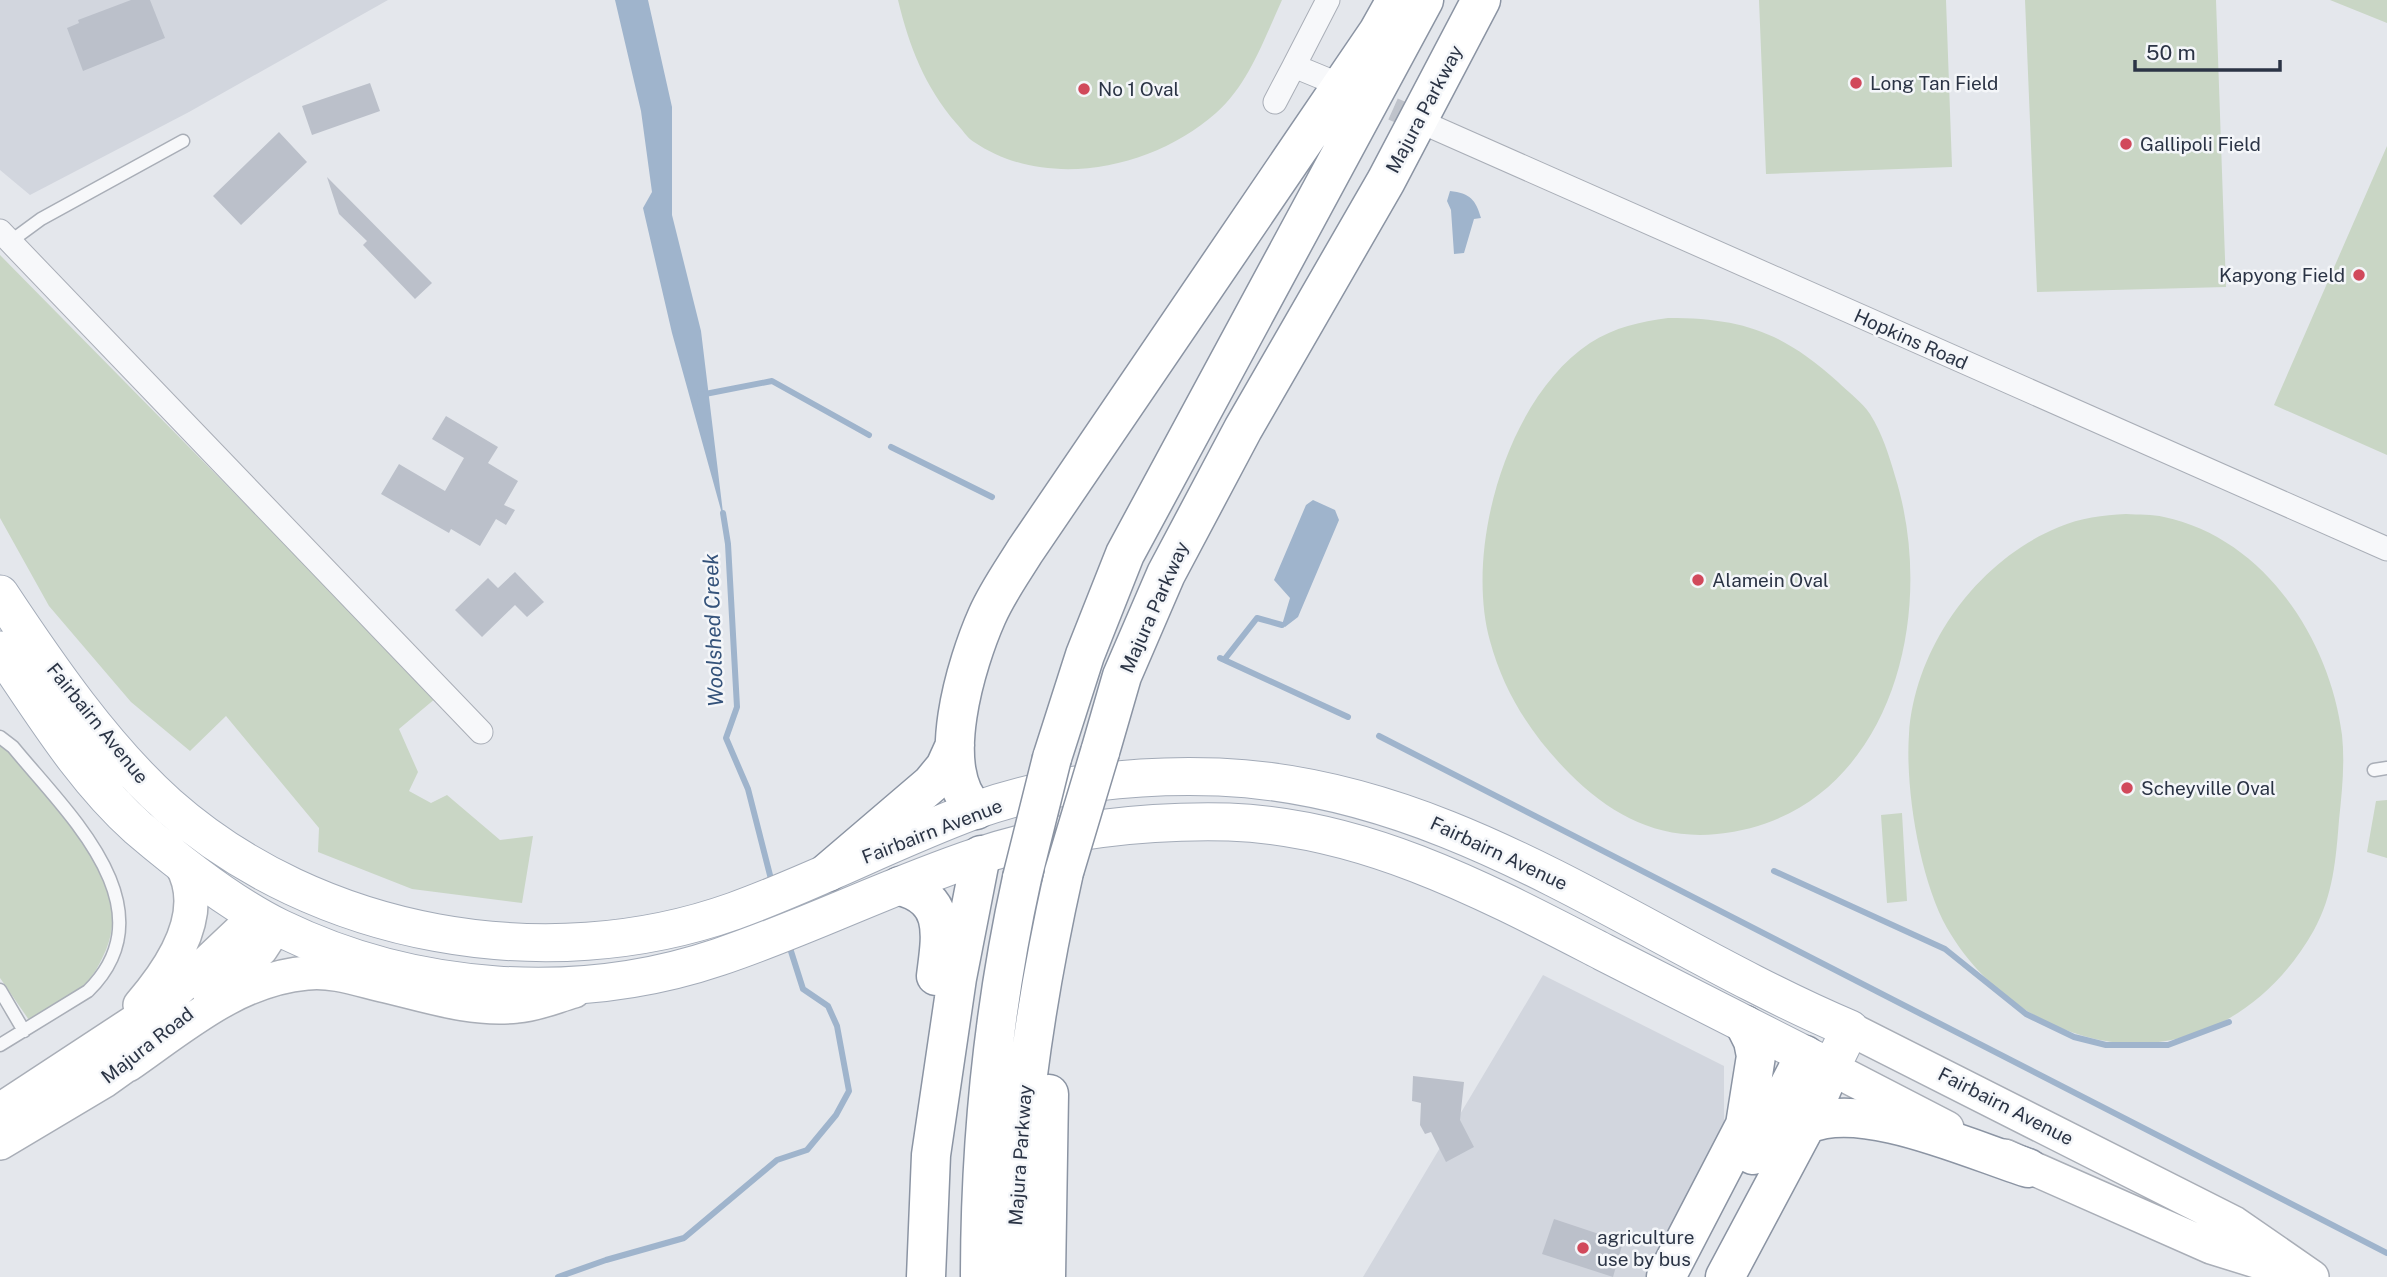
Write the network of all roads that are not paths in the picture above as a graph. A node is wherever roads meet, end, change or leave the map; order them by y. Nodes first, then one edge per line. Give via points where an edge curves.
1 (1328, 0) edge
2 (1396, 0) edge
3 (1424, 0) edge
4 (1481, 0) edge
5 (1294, 66) junction
6 (1328, 80) dead end
7 (1275, 102) dead end
8 (1435, 128) tunnel mouth
9 (183, 141) dead end
10 (6, 236) edge
11 (2387, 549) edge
12 (0, 594) edge
13 (0, 650) edge
14 (481, 732) dead end
15 (0, 737) edge
16 (955, 744) junction
17 (992, 821) junction
18 (181, 864) junction
19 (1064, 872) junction
20 (823, 874) junction
21 (900, 886) junction
22 (293, 889) junction
23 (267, 920) junction
24 (600, 984) junction
25 (0, 990) edge
26 (1837, 1023) junction
27 (1745, 1025) junction
28 (24, 1031) junction
29 (0, 1045) edge
30 (120, 1052) junction
31 (1818, 1061) junction
32 (0, 1110) edge
33 (1806, 1125) junction
34 (0, 1143) edge
35 (931, 1155) junction
36 (2028, 1168) junction
37 (926, 1277) edge
38 (979, 1277) edge
39 (1013, 1277) edge
40 (1046, 1277) edge
41 (1666, 1277) edge
42 (1688, 1277) edge
43 (1725, 1277) edge
44 (2311, 1277) edge

1 - 5 street
2 - 16 highway via 995,600 968,669
3 - 38 highway, Majura Parkway, bridge via 1125,554 1085,655 1052,758 1009,938 992,1052
4 - 19 highway, Majura Parkway, bridge via 1387,181 1243,429 1166,574 1122,676
5 - 6 street
5 - 7 street
8 - 11 street, Hopkins Road
9 - 10 lane
10 - 14 street
12 - 22 main road, Fairbairn Avenue via 106,737 151,789 214,842
13 - 18 main road, Fairbairn Avenue via 69,751 112,801
15 - 28 lane via 13,747 101,859 119,911 118,938 99,981
16 - 17 highway via 963,792
16 - 20 highway via 931,784
17 - 20 main road, Fairbairn Avenue
17 - 21 main road, Fairbairn Avenue
17 - 26 main road, Fairbairn Avenue via 1084,784 1214,777 1297,783 1435,822 1509,855
17 - 27 main road, Fairbairn Avenue via 1070,834 1227,822 1293,828 1347,841 1443,872
17 - 35 highway via 957,978
18 - 23 main road, Fairbairn Avenue
18 - 30 main road via 190,884 191,905 177,953
19 - 39 highway, Majura Parkway via 1025,1088
19 - 40 highway via 1064,961 1046,1152
20 - 22 main road, Fairbairn Avenue via 735,911 610,939 505,941 422,929
21 - 24 main road, Fairbairn Avenue via 693,966
21 - 35 highway via 927,899 940,927 923,1073
22 - 23 main road
23 - 24 main road, Fairbairn Avenue via 390,967 463,982 504,987
23 - 30 main road, Majura Road via 261,949
24 - 30 main road via 504,1007 444,1001 340,975 296,974 256,984
25 - 28 lane
26 - 31 main road
26 - 44 main road, Fairbairn Avenue via 2234,1223
27 - 31 main road, Fairbairn Avenue
27 - 41 highway via 1756,1056 1745,1125
28 - 29 lane
30 - 32 main road, Majura Road
30 - 34 main road, Majura Road
31 - 33 highway
31 - 36 main road, Fairbairn Avenue
31 - 42 highway
33 - 36 highway via 1832,1117 1889,1123
33 - 43 highway
35 - 37 highway
36 - 44 main road, Fairbairn Avenue via 2211,1247

